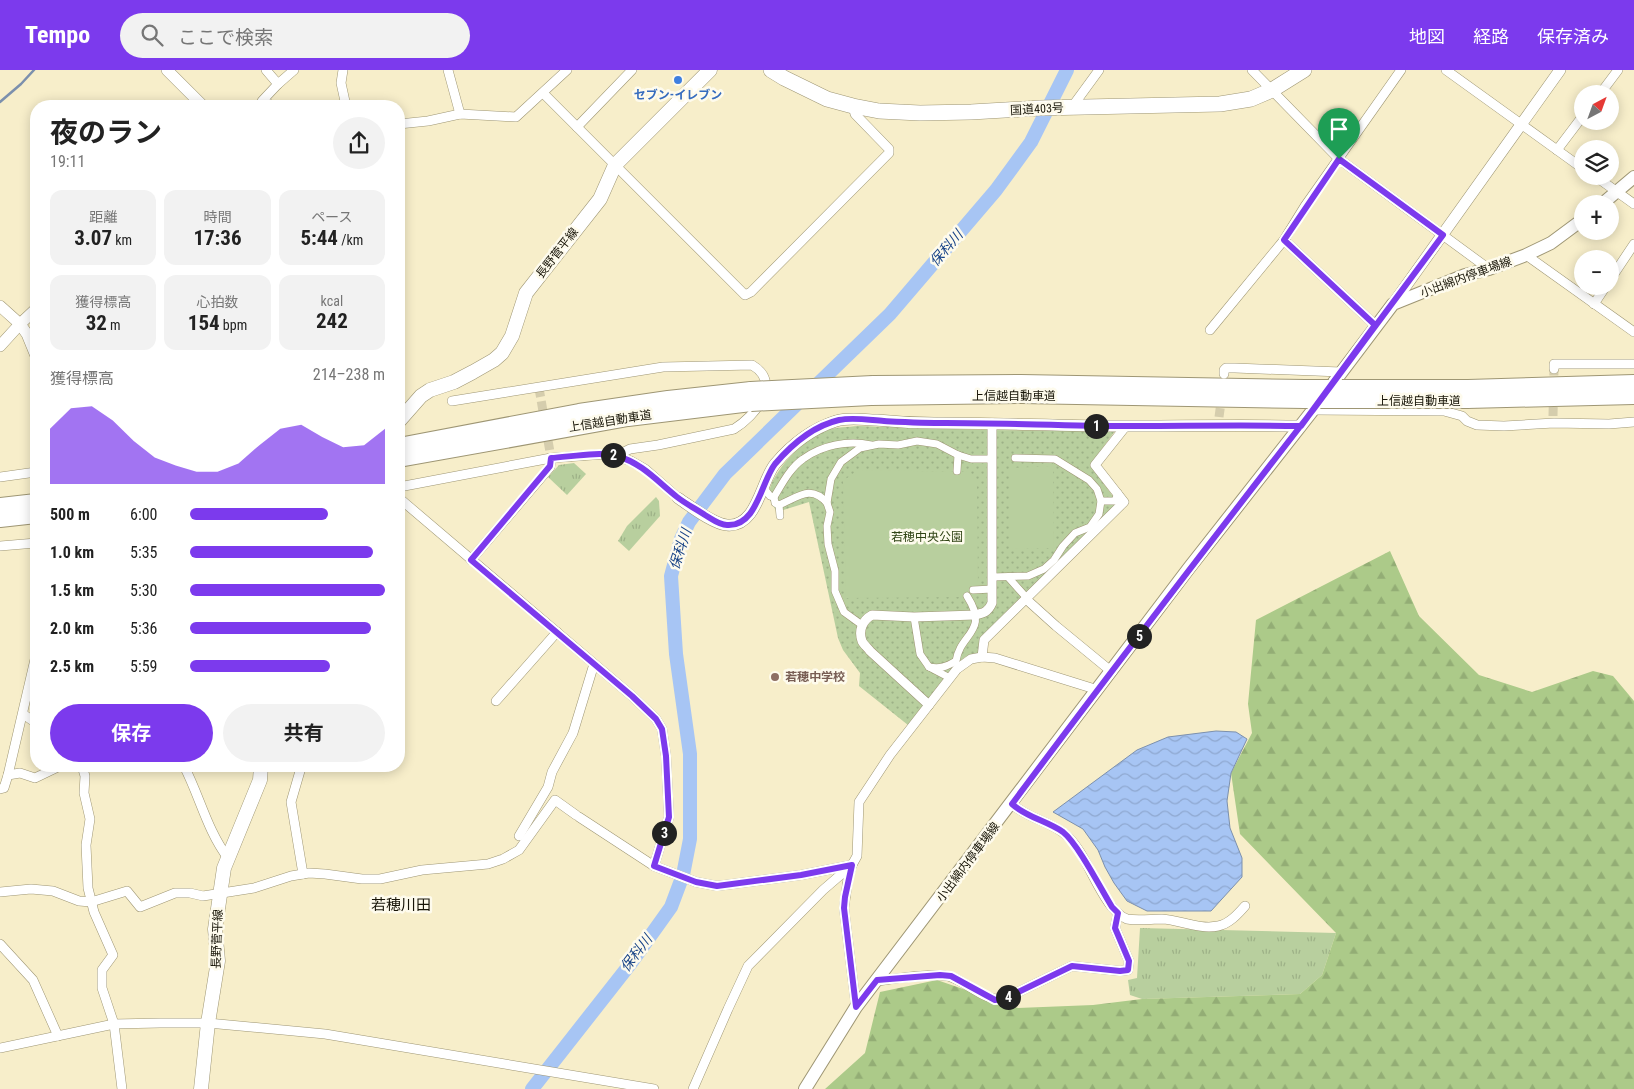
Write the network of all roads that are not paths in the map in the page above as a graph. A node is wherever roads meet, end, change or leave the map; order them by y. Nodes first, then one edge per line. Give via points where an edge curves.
1 (167, 70) edge
2 (266, 70) edge
3 (294, 70) edge
4 (343, 70) edge
5 (448, 70) edge
6 (567, 70) edge
7 (632, 70) edge
8 (710, 70) edge
9 (770, 70) edge
10 (1099, 70) edge
11 (1252, 70) edge
12 (1304, 70) edge
13 (1401, 70) edge
14 (1446, 70) edge
15 (1560, 70) edge
16 (1618, 70) edge
17 (278, 84) junction
18 (1607, 85) edge
19 (1272, 90) junction
20 (543, 93) junction
21 (197, 100) edge
22 (264, 100) edge
23 (345, 100) edge
24 (853, 106) junction
25 (1071, 107) junction
26 (460, 114) junction
27 (405, 123) edge
28 (1520, 124) junction
29 (577, 128) junction
30 (1574, 128) edge
31 (1557, 150) junction
32 (1339, 159) junction
33 (1574, 162) edge
34 (615, 165) junction
35 (1634, 177) edge
36 (1607, 185) edge
37 (1616, 191) junction
38 (1612, 195) edge
39 (1634, 204) edge
40 (1574, 226) edge
41 (1443, 235) junction
42 (1284, 240) junction
43 (1634, 244) edge
44 (1526, 255) junction
45 (1619, 266) edge
46 (1489, 268) junction
47 (1600, 295) edge
48 (1393, 304) junction
49 (1594, 304) junction
50 (0, 306) edge
51 (30, 315) edge
52 (20, 324) junction
53 (1375, 325) junction
54 (1210, 330) dead end
55 (1634, 332) edge
56 (30, 341) edge
57 (0, 346) edge
58 (1634, 364) edge
59 (1554, 368) dead end
60 (1341, 372) junction
61 (1224, 374) dead end
62 (1634, 383) edge
63 (1467, 394) junction
64 (1634, 396) edge
65 (1308, 399) junction
66 (452, 401) dead end
67 (405, 414) edge
68 (1634, 422) edge
69 (992, 423) junction
70 (1126, 426) junction
71 (1301, 426) junction
72 (873, 445) junction
73 (405, 451) edge
74 (958, 455) junction
75 (616, 456) junction
76 (551, 458) junction
77 (1015, 458) dead end
78 (991, 459) junction
79 (957, 472) dead end
80 (30, 473) edge
81 (0, 477) edge
82 (405, 486) edge
83 (763, 487) junction
84 (774, 497) junction
85 (678, 498) joint
86 (1101, 501) junction
87 (1116, 501) junction
88 (30, 503) edge
89 (405, 503) edge
90 (827, 503) junction
91 (779, 505) junction
92 (0, 506) edge
93 (30, 516) edge
94 (780, 516) dead end
95 (0, 519) edge
96 (30, 544) edge
97 (0, 546) edge
98 (471, 560) junction
99 (1008, 577) junction
100 (992, 578) junction
101 (992, 589) junction
102 (972, 590) dead end
103 (966, 596) dead end
104 (1026, 597) junction
105 (975, 615) junction
106 (914, 617) junction
107 (862, 625) junction
108 (557, 632) junction
109 (982, 656) junction
110 (594, 664) junction
111 (929, 667) junction
112 (1112, 672) junction
113 (950, 678) junction
114 (30, 680) edge
115 (1098, 690) junction
116 (496, 701) dead end
117 (929, 705) junction
118 (22, 714) junction
119 (30, 719) edge
120 (47, 772) edge
121 (84, 772) edge
122 (187, 772) edge
123 (260, 772) edge
124 (299, 772) edge
125 (8, 775) junction
126 (0, 789) edge
127 (1012, 804) junction
128 (519, 836) dead end
129 (228, 858) junction
130 (852, 865) junction
131 (654, 866) junction
132 (302, 874) junction
133 (0, 892) edge
134 (220, 892) junction
135 (91, 902) junction
136 (1245, 906) dead end
137 (1118, 913) junction
138 (0, 944) edge
139 (877, 980) junction
140 (856, 1007) junction
141 (208, 1023) junction
142 (114, 1024) junction
143 (58, 1036) junction
144 (0, 1048) edge
145 (122, 1089) edge
146 (202, 1089) edge
147 (654, 1089) edge
148 (693, 1089) edge
149 (805, 1089) edge

1 - 21 street
2 - 17 street
3 - 17 street
4 - 23 street via 341,83
5 - 26 street
6 - 20 street
7 - 29 street
8 - 34 main road, 長野菅平線
9 - 24 highway, 国道403号 via 827,99
10 - 25 street
11 - 19 street
12 - 19 highway, 国道403号
13 - 32 street
14 - 28 street
15 - 28 street
16 - 18 street
17 - 22 street
19 - 25 highway, 国道403号 via 1251,99 1220,104
19 - 32 street
20 - 26 street via 516,117
20 - 29 street
24 - 25 highway, 国道403号 via 879,111 920,112
24 - 34 street via 855,114 889,149 888,153 745,295
26 - 27 street
28 - 31 street
28 - 41 street
29 - 34 street
30 - 31 street
31 - 33 street
32 - 41 street
32 - 42 street
34 - 67 main road, 長野菅平線 via 600,199 525,296 508,345 502,353 454,382 430,390
35 - 37 main road
36 - 37 street
37 - 38 main road
37 - 39 street
40 - 44 main road, 小出綿内停車場線 via 1551,244
41 - 46 street
41 - 48 street
42 - 53 street
42 - 54 street
43 - 45 street
44 - 46 main road, 小出綿内停車場線
44 - 49 street
46 - 48 main road, 小出綿内停車場線
47 - 49 street
48 - 53 main road, 小出綿内停車場線
49 - 55 street
50 - 52 street
51 - 52 street
52 - 56 street
52 - 57 street
53 - 60 main road, 小出綿内停車場線
58 - 59 street via 1554,364
60 - 61 street via 1226,368
60 - 65 main road, 小出綿内停車場線
62 - 63 highway, 上信越自動車道
63 - 64 highway, 上信越自動車道
63 - 65 highway, 上信越自動車道, bridge
65 - 68 street via 1444,411 1477,425 1504,426 1553,420 1610,424
65 - 71 main road, 小出綿内停車場線
65 - 73 highway, 上信越自動車道, bridge via 1030,383 668,399
66 - 75 street via 664,367 752,365 764,375 764,396 758,408 734,429 630,449
69 - 70 street
69 - 78 street
69 - 83 street via 838,421 803,436 775,464
70 - 71 street via 1220,421
70 - 87 street via 1095,465
71 - 112 main road, 小出綿内停車場線
72 - 74 street via 917,441 937,444
72 - 84 street via 859,442 826,447 802,460
72 - 90 street via 860,448 841,462 831,479
74 - 78 street via 971,460
74 - 79 street
75 - 76 street
75 - 85 street via 645,470
76 - 82 street
76 - 98 street via 550,466
77 - 86 street via 1055,459 1090,480
78 - 100 street
80 - 81 street
83 - 84 street
83 - 85 street via 746,519 728,526
84 - 91 street
86 - 87 street
86 - 99 street via 1099,514 1090,527 1076,533 1054,560 1028,576
87 - 104 street
88 - 92 highway
89 - 98 street
90 - 91 street via 820,494 808,492
90 - 107 street via 830,512 828,544 835,571 835,591 844,612
91 - 94 street
93 - 95 highway
96 - 97 street
98 - 108 street
99 - 100 street
99 - 104 street
100 - 101 street
101 - 102 street
101 - 105 street via 989,609
103 - 105 street
104 - 109 street via 984,640
104 - 112 street
105 - 106 street
105 - 111 street via 972,633 956,655 956,661 947,667
106 - 107 street via 872,615
106 - 111 street via 920,654
107 - 117 street via 862,640 870,651
108 - 110 street
108 - 116 street
109 - 113 street via 957,668
109 - 115 street via 1010,661
110 - 128 street via 574,734
110 - 131 street via 632,696 662,729 668,771 669,817
111 - 113 street
112 - 115 main road, 小出綿内停車場線
113 - 117 street
114 - 118 street
115 - 127 main road, 小出綿内停車場線
117 - 130 street via 859,802 857,856
118 - 119 street
118 - 125 street
120 - 125 street via 35,778 20,773
121 - 135 street via 84,793 90,819 86,845
122 - 129 street via 209,828
123 - 129 main road, 長野菅平線 via 260,780
124 - 132 street via 291,802
125 - 126 street via 4,788
127 - 137 street via 1056,828 1069,839
127 - 139 main road, 小出綿内停車場線
129 - 134 main road, 長野菅平線
130 - 131 street via 717,886 696,882
130 - 140 street via 844,908
130 - 148 street via 748,966
131 - 132 street via 555,800 519,850 488,864 422,870 380,879
132 - 134 street via 254,888
133 - 135 street via 54,891
134 - 135 street via 203,896 175,893 140,906 126,891
134 - 141 main road, 長野菅平線 via 216,929 218,961
135 - 142 street via 113,955 102,970 102,988
136 - 137 street via 1229,922 1211,927 1163,919 1129,919
137 - 139 street via 1115,928 1129,961 1128,970 1072,966 1004,999 995,1000 951,976
138 - 143 street via 33,980
139 - 140 main road, 小出綿内停車場線
140 - 149 main road, 小出綿内停車場線
141 - 142 street
141 - 146 main road, 長野菅平線
141 - 147 street via 325,1034
142 - 143 street
142 - 145 street
143 - 144 street

